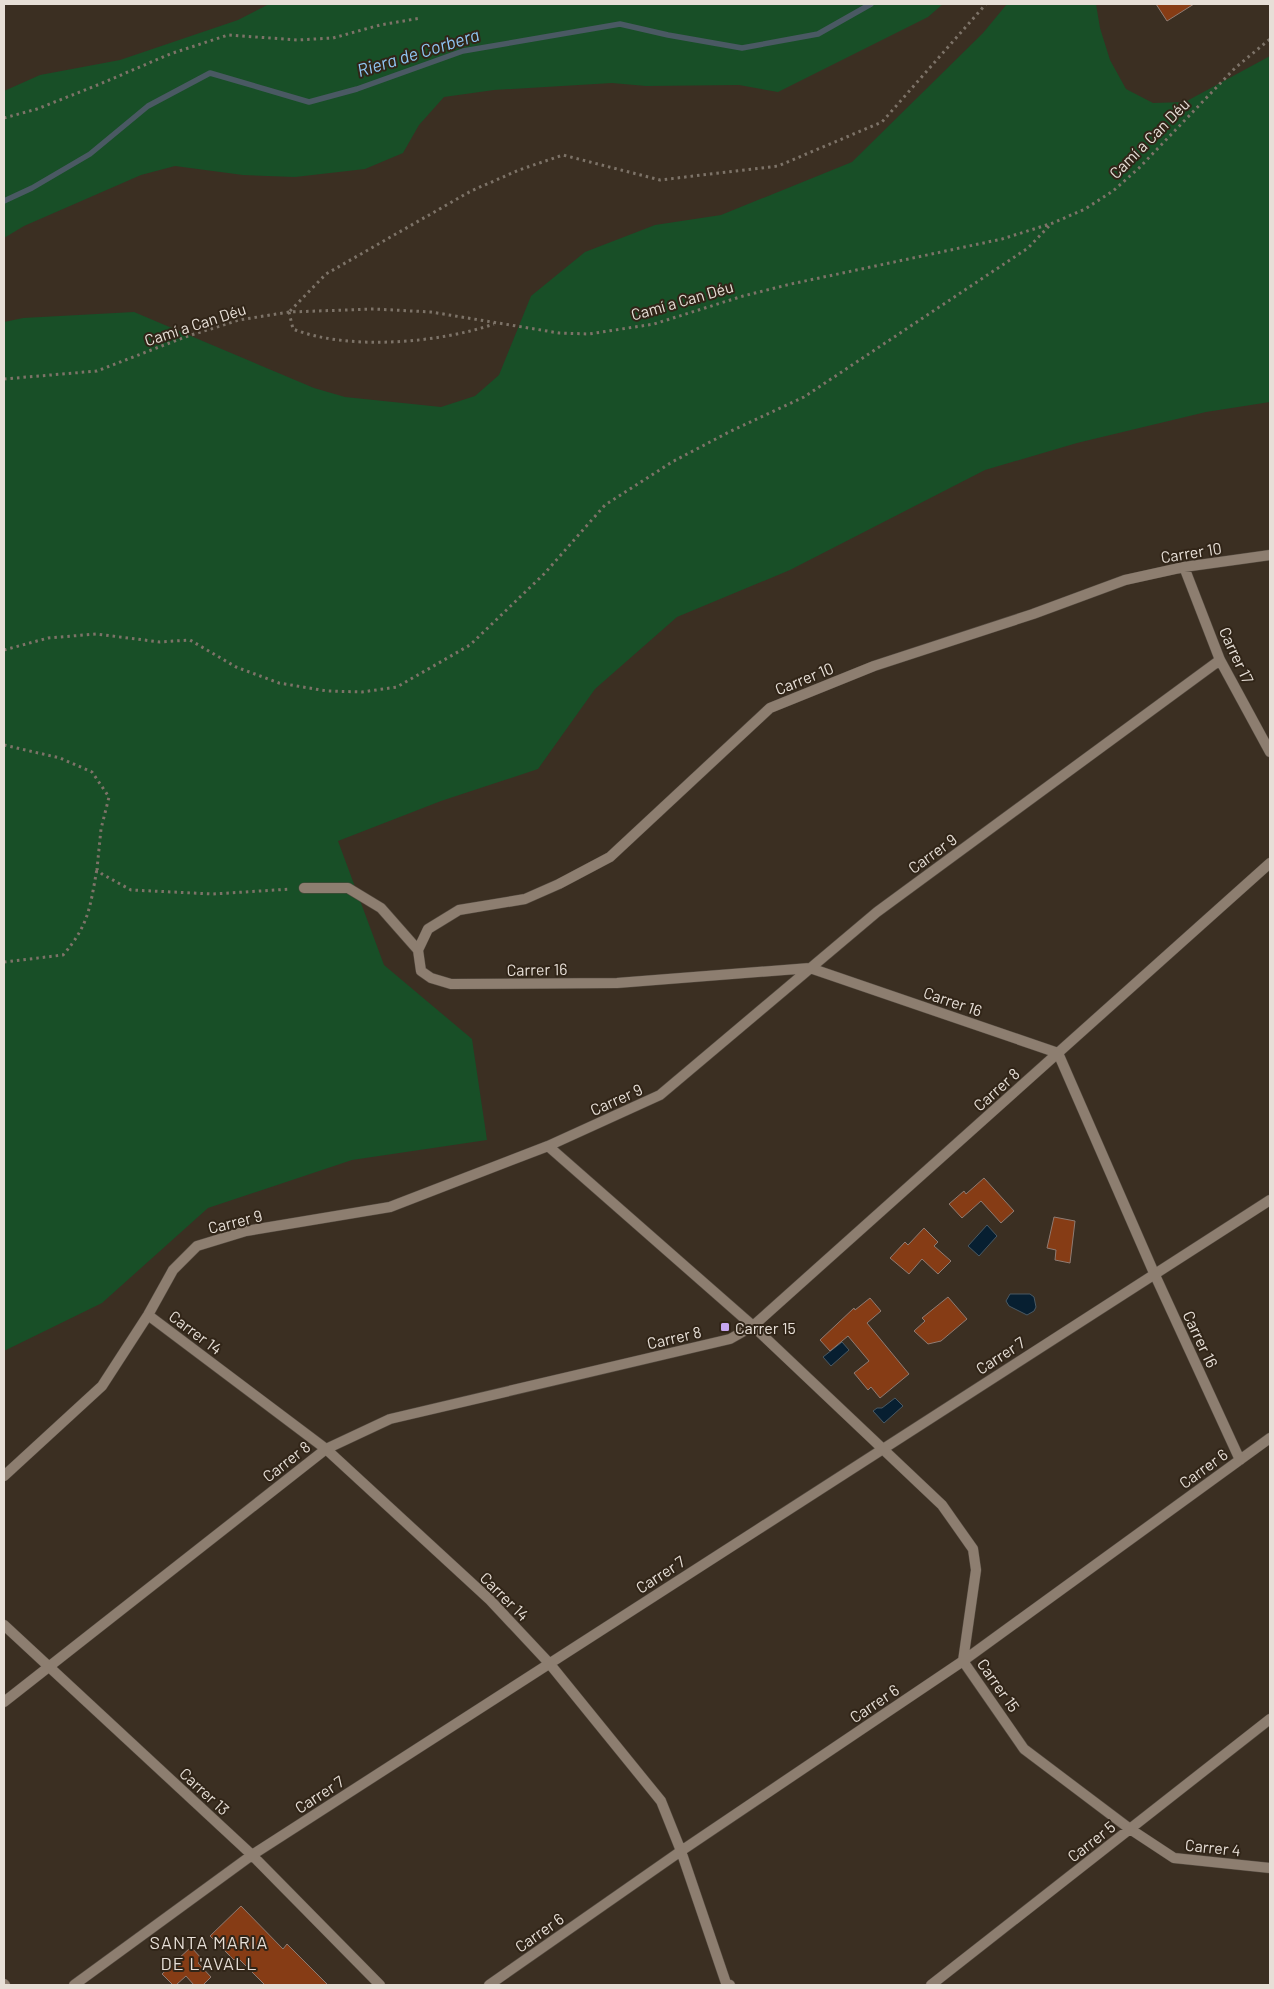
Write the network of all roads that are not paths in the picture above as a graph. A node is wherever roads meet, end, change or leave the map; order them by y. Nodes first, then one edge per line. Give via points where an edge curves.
1 (1270, 555) edge
2 (1184, 567) junction
3 (1220, 660) junction
4 (1270, 752) edge
5 (1270, 863) edge
6 (304, 888) road end
7 (418, 950) junction
8 (810, 968) junction
9 (1058, 1053) junction
10 (548, 1146) junction
11 (1270, 1200) edge
12 (1154, 1273) junction
13 (148, 1315) junction
14 (753, 1326) junction
15 (1270, 1438) edge
16 (326, 1449) junction
17 (882, 1449) junction
18 (1240, 1460) junction
19 (4, 1476) edge
20 (4, 1625) edge
21 (964, 1661) junction
22 (548, 1663) junction
23 (49, 1667) junction
24 (4, 1702) edge
25 (1270, 1719) edge
26 (1130, 1830) junction
27 (682, 1851) junction
28 (252, 1855) junction
29 (1270, 1868) edge
30 (74, 1985) edge
31 (380, 1985) edge
32 (489, 1985) edge
33 (730, 1985) edge
34 (930, 1985) edge

1 - 2 street, Carrer 10
2 - 3 street, Carrer 17
2 - 7 street, Carrer 10 via 1125,580 874,666 770,708 610,857 525,899 459,910 428,929
3 - 4 street, Carrer 17
3 - 8 street, Carrer 9 via 877,912
5 - 9 street, Carrer 8
6 - 7 street via 348,888 381,908
7 - 8 street, Carrer 16 via 421,971 451,984 617,983
8 - 9 street, Carrer 16
8 - 10 street, Carrer 9 via 660,1096
9 - 12 street, Carrer 16
9 - 14 street, Carrer 8
10 - 13 street, Carrer 9 via 390,1207 246,1231 197,1246 173,1270
10 - 14 street, Carrer 15
11 - 12 street, Carrer 7
12 - 17 street, Carrer 7
12 - 18 street, Carrer 16
13 - 16 street, Carrer 14
13 - 19 street, Carrer 9 via 102,1386
14 - 16 street, Carrer 8 via 730,1339 390,1420
14 - 17 street, Carrer 15
15 - 18 street, Carrer 6
16 - 22 street, Carrer 14 via 490,1600
16 - 23 street, Carrer 8
17 - 21 street, Carrer 15 via 942,1505 973,1549 976,1570
17 - 22 street, Carrer 7
18 - 21 street, Carrer 6
20 - 23 street, Carrer 13
21 - 26 street, Carrer 15 via 1024,1750
21 - 27 street, Carrer 6
22 - 27 street, Carrer 14 via 662,1801
22 - 28 street, Carrer 7
23 - 24 street, Carrer 8
23 - 28 street, Carrer 13
25 - 26 street, Carrer 5
26 - 29 street, Carrer 4 via 1174,1858
26 - 34 street, Carrer 5
27 - 32 street, Carrer 6
27 - 33 street, Carrer 14 via 726,1983
28 - 30 street, Carrer 7
28 - 31 street, Carrer 13

